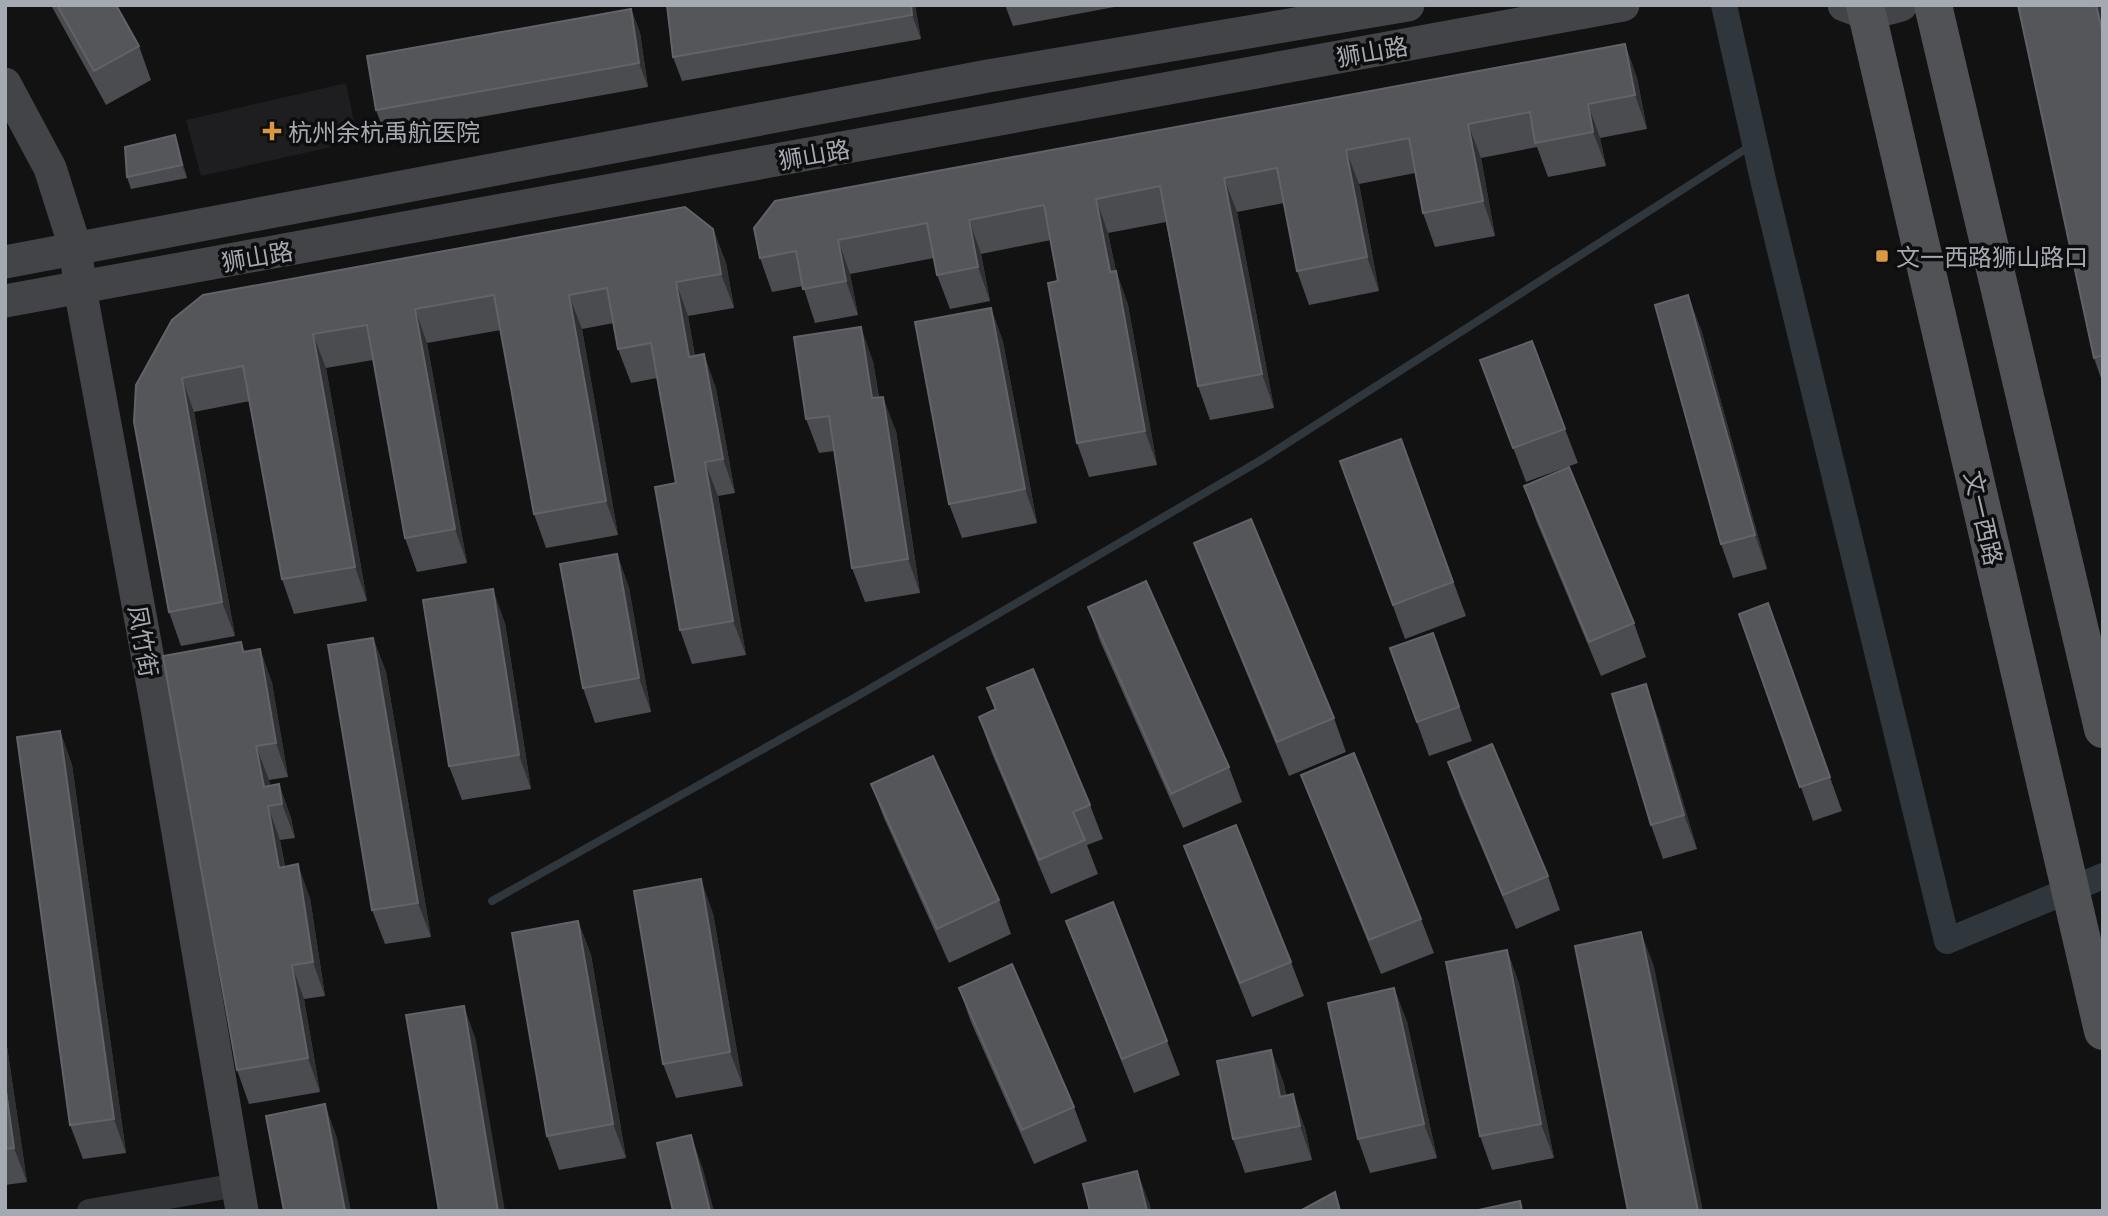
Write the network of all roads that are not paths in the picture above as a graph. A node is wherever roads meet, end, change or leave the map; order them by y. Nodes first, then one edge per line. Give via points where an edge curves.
1 (1408, 5) edge
2 (1623, 5) edge
3 (1933, 5) edge
4 (1869, 8) edge
5 (5, 84) edge
6 (76, 250) junction
7 (5, 262) edge
8 (80, 288) junction
9 (5, 301) edge
10 (2103, 729) edge
11 (2103, 1031) edge
12 (240, 1198) edge
13 (89, 1211) edge

1 - 6 main road, 狮山路 via 988,76
2 - 8 main road, 狮山路
3 - 10 main road
4 - 11 main road, 文一西路
5 - 6 main road, 凤竹街 via 50,168
6 - 7 main road, 狮山路
6 - 8 main road, 凤竹街
8 - 9 main road, 狮山路
8 - 12 main road, 凤竹街
12 - 13 street

